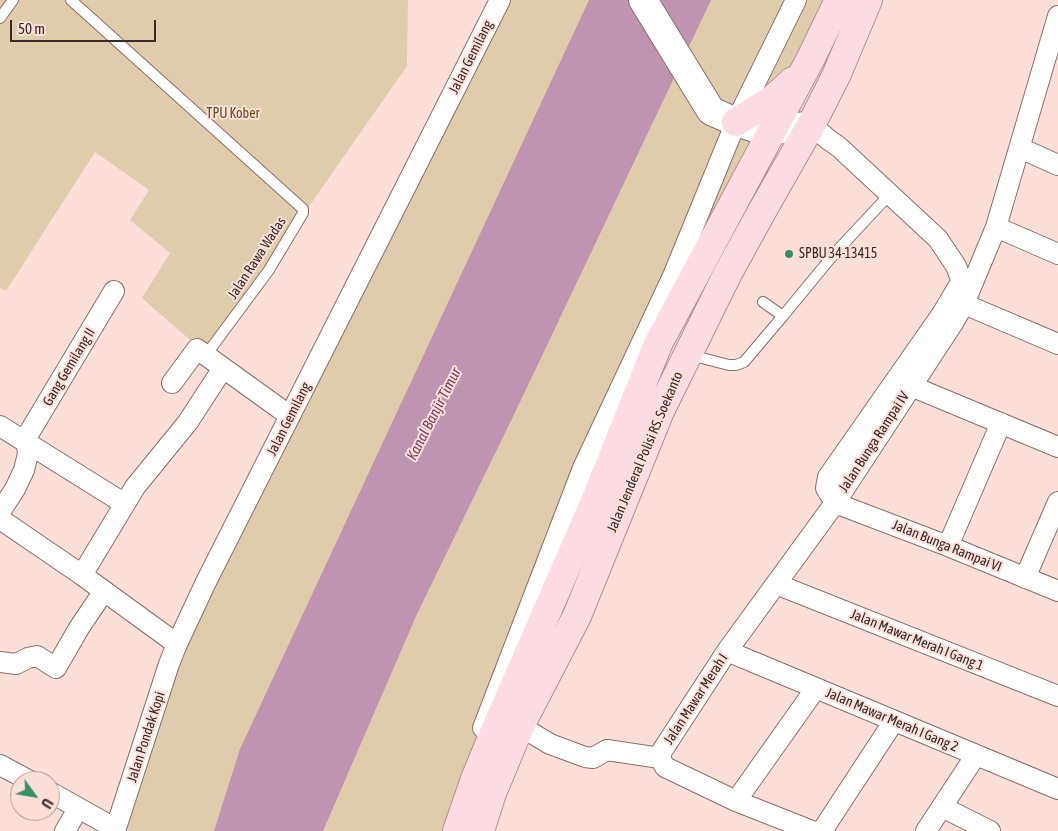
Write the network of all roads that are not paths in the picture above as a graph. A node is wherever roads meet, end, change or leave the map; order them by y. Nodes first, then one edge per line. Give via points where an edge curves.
1 (13, 0) edge
2 (71, 0) edge
3 (500, 0) edge
4 (643, 0) edge
5 (796, 0) edge
6 (839, 0) edge
7 (868, 0) edge
8 (1058, 16) edge
9 (0, 18) edge
10 (810, 60) junction
11 (1050, 74) edge
12 (736, 122) junction
13 (811, 125) junction
14 (771, 131) junction
15 (1020, 148) junction
16 (1058, 165) edge
17 (890, 194) junction
18 (996, 227) junction
19 (1058, 254) edge
20 (114, 291) dead end
21 (958, 300) junction
22 (763, 302) dead end
23 (783, 316) junction
24 (658, 344) junction
25 (1058, 344) edge
26 (201, 352) junction
27 (688, 354) junction
28 (223, 368) junction
29 (172, 383) dead end
30 (911, 386) junction
31 (290, 416) junction
32 (1001, 423) junction
33 (0, 426) edge
34 (26, 442) junction
35 (1058, 447) edge
36 (1058, 502) edge
37 (835, 503) junction
38 (125, 504) junction
39 (0, 512) edge
40 (0, 518) edge
41 (948, 546) junction
42 (82, 575) junction
43 (1025, 578) junction
44 (776, 584) junction
45 (104, 591) junction
46 (1058, 591) edge
47 (177, 644) junction
48 (727, 652) junction
49 (0, 662) edge
50 (816, 688) junction
51 (1058, 696) edge
52 (894, 721) junction
53 (520, 726) junction
54 (976, 755) junction
55 (660, 758) junction
56 (0, 765) edge
57 (11, 771) edge
58 (1058, 789) edge
59 (60, 798) edge
60 (736, 802) junction
61 (78, 808) junction
62 (942, 808) junction
63 (116, 830) edge
64 (65, 831) edge
65 (444, 831) edge
66 (457, 831) edge
67 (480, 831) edge
68 (812, 831) edge
69 (822, 831) edge
70 (926, 831) edge
71 (990, 831) edge

1 - 9 lane
2 - 26 lane, Jalan Rawa Wadas via 303,209 269,270
3 - 31 street, Jalan Gemilang
4 - 12 street via 711,111
5 - 12 street
6 - 10 main road, Jalan Jenderal Polisi RS. Soekanto
7 - 13 main road, Jalan Jenderal Polisi RS. Soekanto
8 - 11 street, Jalan Bunga Rampai IV
10 - 12 main road via 788,88
10 - 14 main road, Jalan Jenderal Polisi RS. Soekanto
11 - 15 street, Jalan Bunga Rampai IV
12 - 14 street
12 - 65 street via 673,276 583,468
13 - 14 street
13 - 17 street, Jalan Bunga Rampai IV
13 - 27 main road, Jalan Jenderal Polisi RS. Soekanto via 760,213 731,278
14 - 24 main road, Jalan Jenderal Polisi RS. Soekanto
15 - 16 street
15 - 18 street, Jalan Bunga Rampai IV
17 - 21 street, Jalan Bunga Rampai IV via 938,239 956,266 961,279
17 - 23 lane via 834,254
18 - 19 street
18 - 21 street, Jalan Bunga Rampai IV
20 - 34 street, Gang Gemilang II
21 - 25 street
21 - 30 street, Jalan Bunga Rampai IV via 953,323
21 - 37 street, Jalan Bunga Rampai IV via 828,477 826,488
22 - 23 lane
23 - 27 lane via 744,362 729,365
24 - 27 main road
24 - 66 main road, Jalan Jenderal Polisi RS. Soekanto via 599,492 491,740
26 - 28 street
26 - 29 street
27 - 53 main road, Jalan Jenderal Polisi RS. Soekanto via 660,411 577,616
28 - 31 street
28 - 38 street via 188,422
30 - 32 street
30 - 37 street, Jalan Bunga Rampai IV
31 - 47 street, Jalan Gemilang
32 - 35 street
32 - 41 street
33 - 34 street
34 - 38 street
34 - 39 street, Gang Gemilang II via 28,454 24,470
36 - 43 street
37 - 41 street, Jalan Bunga Rampai VI
37 - 44 street, Jalan Mawar Merah I
38 - 42 street
40 - 42 street
41 - 43 street, Jalan Bunga Rampai VI
42 - 45 street
43 - 46 street, Jalan Bunga Rampai VI
44 - 48 street, Jalan Mawar Merah I
44 - 51 street, Jalan Mawar Merah I Gang 1
45 - 47 street
45 - 49 street via 56,668 37,656 16,664
47 - 63 street, Jalan Pondak Kopi
48 - 50 street, Jalan Mawar Merah I Gang 2
48 - 55 street, Jalan Mawar Merah I
50 - 52 street, Jalan Mawar Merah I Gang 2
50 - 60 street
52 - 54 street, Jalan Mawar Merah I Gang 2
52 - 69 street
53 - 55 street via 550,744 585,757 593,758 608,750
53 - 67 main road, Jalan Jenderal Polisi RS. Soekanto
54 - 58 street, Jalan Mawar Merah I Gang 2
54 - 62 street
55 - 60 street, Jalan Mawar Merah I via 665,767
56 - 57 street
59 - 61 street
60 - 68 street, Jalan Mawar Merah I
61 - 63 street
61 - 64 street
62 - 70 street
62 - 71 street

